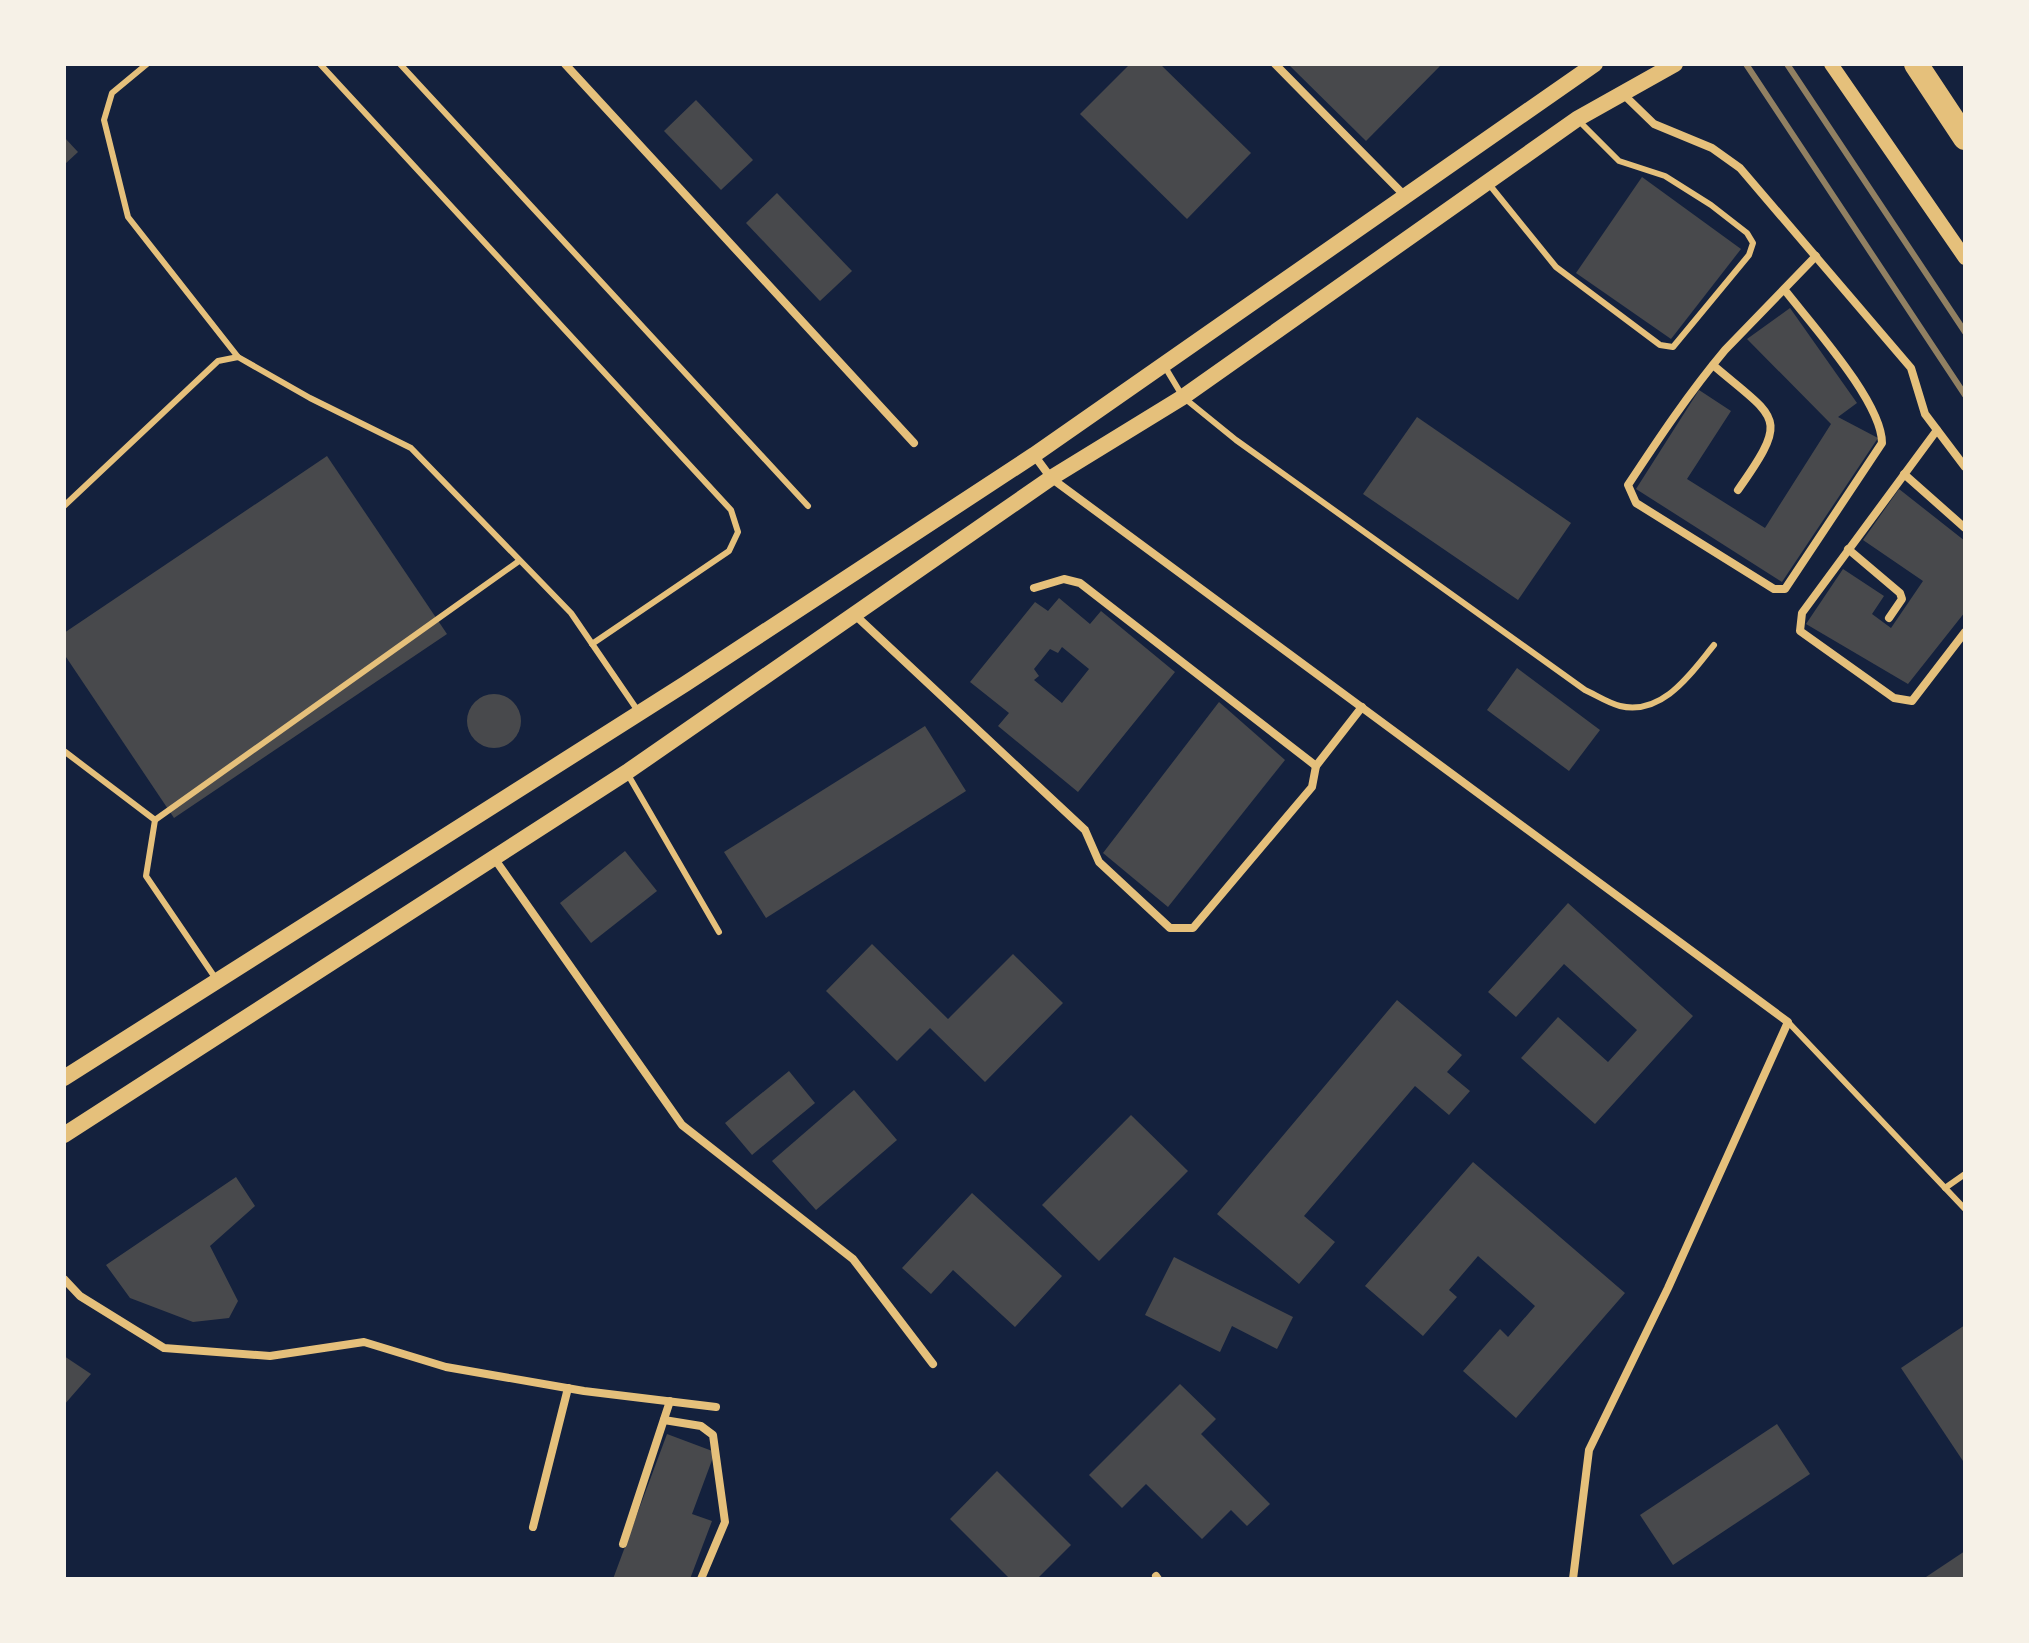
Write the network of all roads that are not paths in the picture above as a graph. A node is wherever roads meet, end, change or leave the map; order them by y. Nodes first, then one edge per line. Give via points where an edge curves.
1 (147, 64) edge
2 (320, 64) edge
3 (400, 64) edge
4 (565, 64) edge
5 (1275, 64) edge
6 (1595, 64) edge
7 (1675, 64) edge
8 (1831, 64) edge
9 (1916, 64) edge
10 (1622, 92) junction
11 (1577, 119) junction
12 (1965, 138) edge
13 (1488, 183) junction
14 (1406, 198) junction
15 (1816, 256) junction
16 (1965, 258) edge
17 (1784, 289) junction
18 (238, 357) junction
19 (1713, 365) junction
20 (1165, 367) junction
21 (1183, 397) junction
22 (1937, 430) junction
23 (914, 443) dead end
24 (1034, 455) junction
25 (1965, 467) edge
26 (1904, 474) junction
27 (1051, 478) junction
28 (1738, 490) dead end
29 (64, 506) edge
30 (808, 506) dead end
31 (1965, 528) edge
32 (1848, 549) junction
33 (519, 561) junction
34 (1034, 588) dead end
35 (855, 614) junction
36 (1889, 618) dead end
37 (1965, 632) edge
38 (592, 644) junction
39 (1714, 645) dead end
40 (1362, 707) junction
41 (639, 714) junction
42 (64, 751) edge
43 (1316, 766) junction
44 (627, 772) junction
45 (155, 820) junction
46 (494, 858) junction
47 (719, 932) dead end
48 (217, 981) junction
49 (1788, 1022) junction
50 (64, 1078) edge
51 (64, 1135) edge
52 (1965, 1174) edge
53 (1945, 1188) junction
54 (1965, 1209) edge
55 (64, 1279) edge
56 (933, 1364) dead end
57 (568, 1388) junction
58 (670, 1401) junction
59 (693, 1404) junction
60 (716, 1407) dead end
61 (664, 1420) junction
62 (689, 1424) junction
63 (533, 1527) dead end
64 (623, 1544) dead end
65 (701, 1579) edge
66 (1573, 1579) edge

1 - 18 lane via 112,93 104,120 128,217
2 - 38 lane via 731,510 738,532 729,551
3 - 30 lane
4 - 23 street
5 - 14 street
6 - 14 main road
7 - 10 main road
8 - 16 street
9 - 12 highway
10 - 11 main road
10 - 15 street via 1654,124 1712,148 1740,168
11 - 13 main road
11 - 13 lane via 1619,161 1665,176 1735,224 1753,243 1749,255 1673,347 1660,345 1567,277
13 - 21 main road
14 - 20 main road
15 - 17 street
15 - 22 street via 1911,368 1925,414
17 - 19 street
17 - 19 street via 1862,391 1882,433 1882,443 1785,589 1774,589 1636,503 1628,485 1681,403
18 - 29 lane via 218,361
18 - 33 lane via 411,448
19 - 28 street via 1769,415 1773,434
20 - 21 lane
20 - 24 main road
21 - 27 main road
21 - 39 lane via 1585,690 1620,706 1649,705 1669,695
22 - 25 street
22 - 26 street
24 - 27 street
24 - 41 main road
26 - 31 street
26 - 32 street
27 - 35 main road
27 - 40 street
32 - 36 street via 1900,593 1902,599
32 - 37 street via 1802,613 1800,631 1870,681 1894,698 1912,701
33 - 38 lane via 571,613
33 - 45 lane
34 - 43 street via 1064,579 1080,583
35 - 43 street via 1085,830 1099,862 1170,928 1193,928 1312,787
35 - 44 main road
38 - 41 lane
40 - 43 street
40 - 49 street
41 - 48 main road
42 - 45 lane
44 - 46 main road
44 - 47 lane
45 - 48 lane via 146,876
46 - 51 main road
46 - 56 street via 682,1125 853,1259
48 - 50 main road
49 - 53 lane
49 - 66 street via 1589,1450
52 - 53 lane
53 - 54 lane
55 - 57 street via 80,1296 164,1348 270,1356 364,1342 446,1367
57 - 58 street
57 - 63 street
58 - 59 street
58 - 61 street
59 - 60 street
59 - 62 street
61 - 62 street
61 - 64 street
62 - 65 street via 713,1435 725,1515

